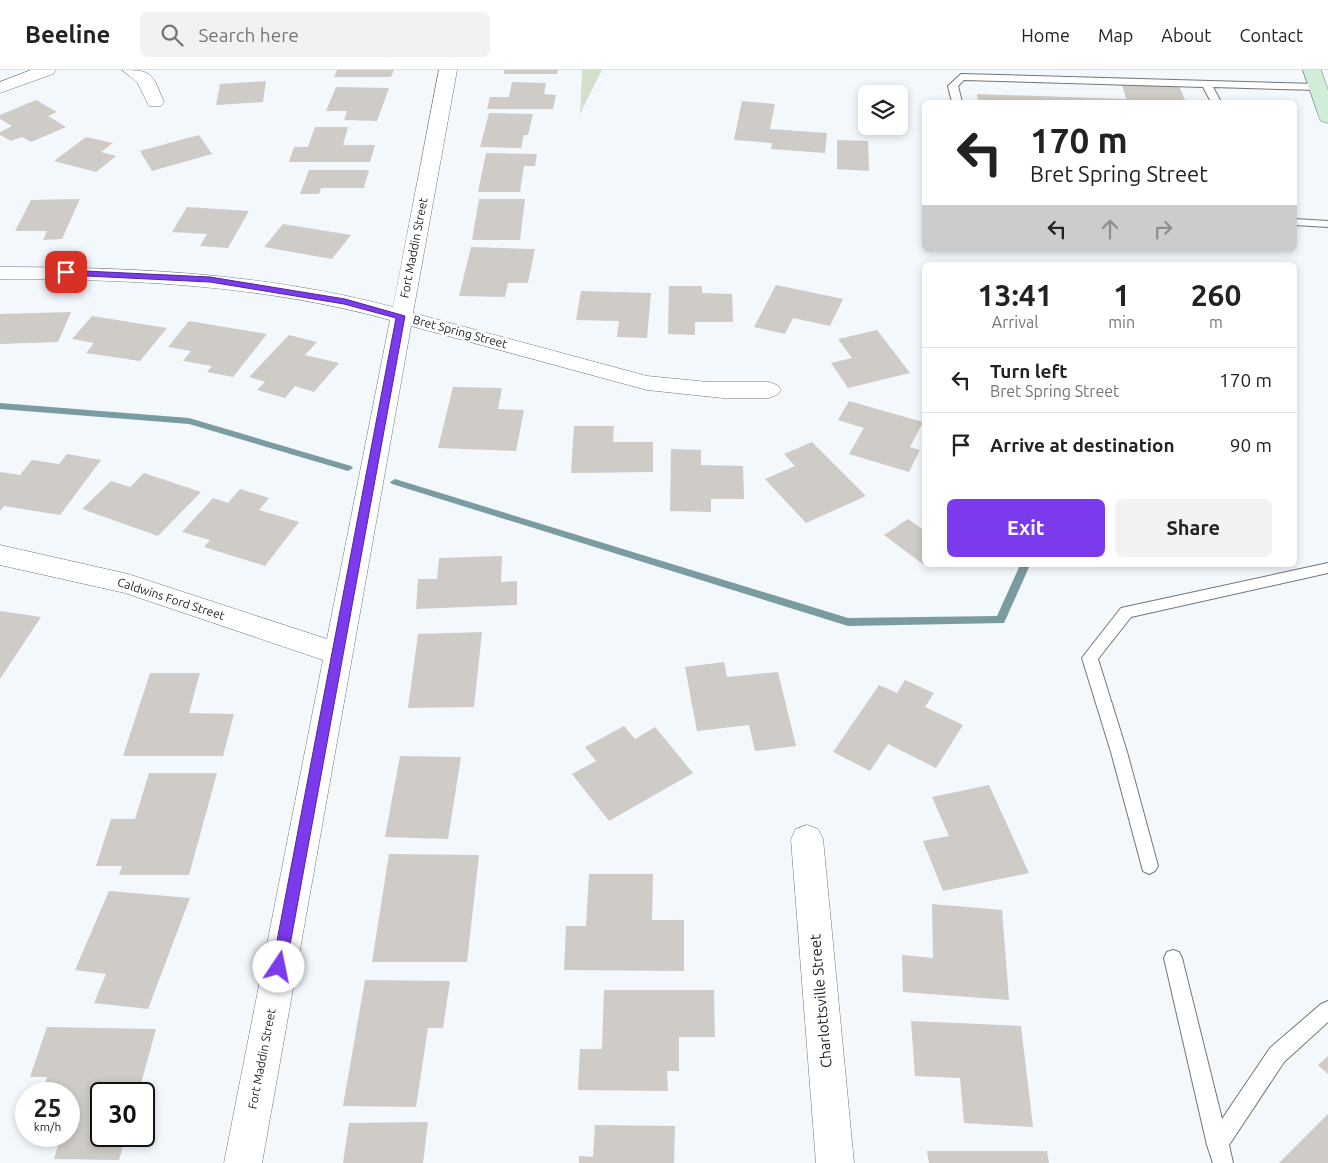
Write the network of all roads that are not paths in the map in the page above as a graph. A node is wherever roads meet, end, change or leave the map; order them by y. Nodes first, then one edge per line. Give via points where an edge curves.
1 (46, 70) edge
2 (130, 70) edge
3 (448, 70) edge
4 (1315, 78) edge
5 (1206, 83) junction
6 (0, 88) edge
7 (956, 100) edge
8 (1215, 100) edge
9 (155, 102) dead end
10 (1328, 117) edge
11 (1297, 222) edge
12 (1328, 224) edge
13 (0, 273) edge
14 (401, 316) junction
15 (769, 390) dead end
16 (0, 555) edge
17 (1328, 568) edge
18 (338, 654) junction
19 (807, 839) dead end
20 (1149, 866) dead end
21 (1173, 958) dead end
22 (1328, 1010) edge
23 (1220, 1154) edge
24 (243, 1163) edge
25 (835, 1163) edge

1 - 6 street
2 - 9 street via 145,79
3 - 14 street, Fort Maddin Street
4 - 5 lane
4 - 10 main road
5 - 7 lane via 960,77 953,86
5 - 8 lane
11 - 12 lane
13 - 14 street, Bret Spring Street via 105,273 210,280 345,302
14 - 15 street, Bret Spring Street via 647,383 675,388
14 - 18 street, Fort Maddin Street
16 - 18 street, Caldwins Ford Street via 128,584
17 - 20 lane via 1126,612 1090,658
18 - 24 street, Fort Maddin Street
19 - 25 street, Charlottsville Street
21 - 23 lane
22 - 23 lane via 1276,1055

